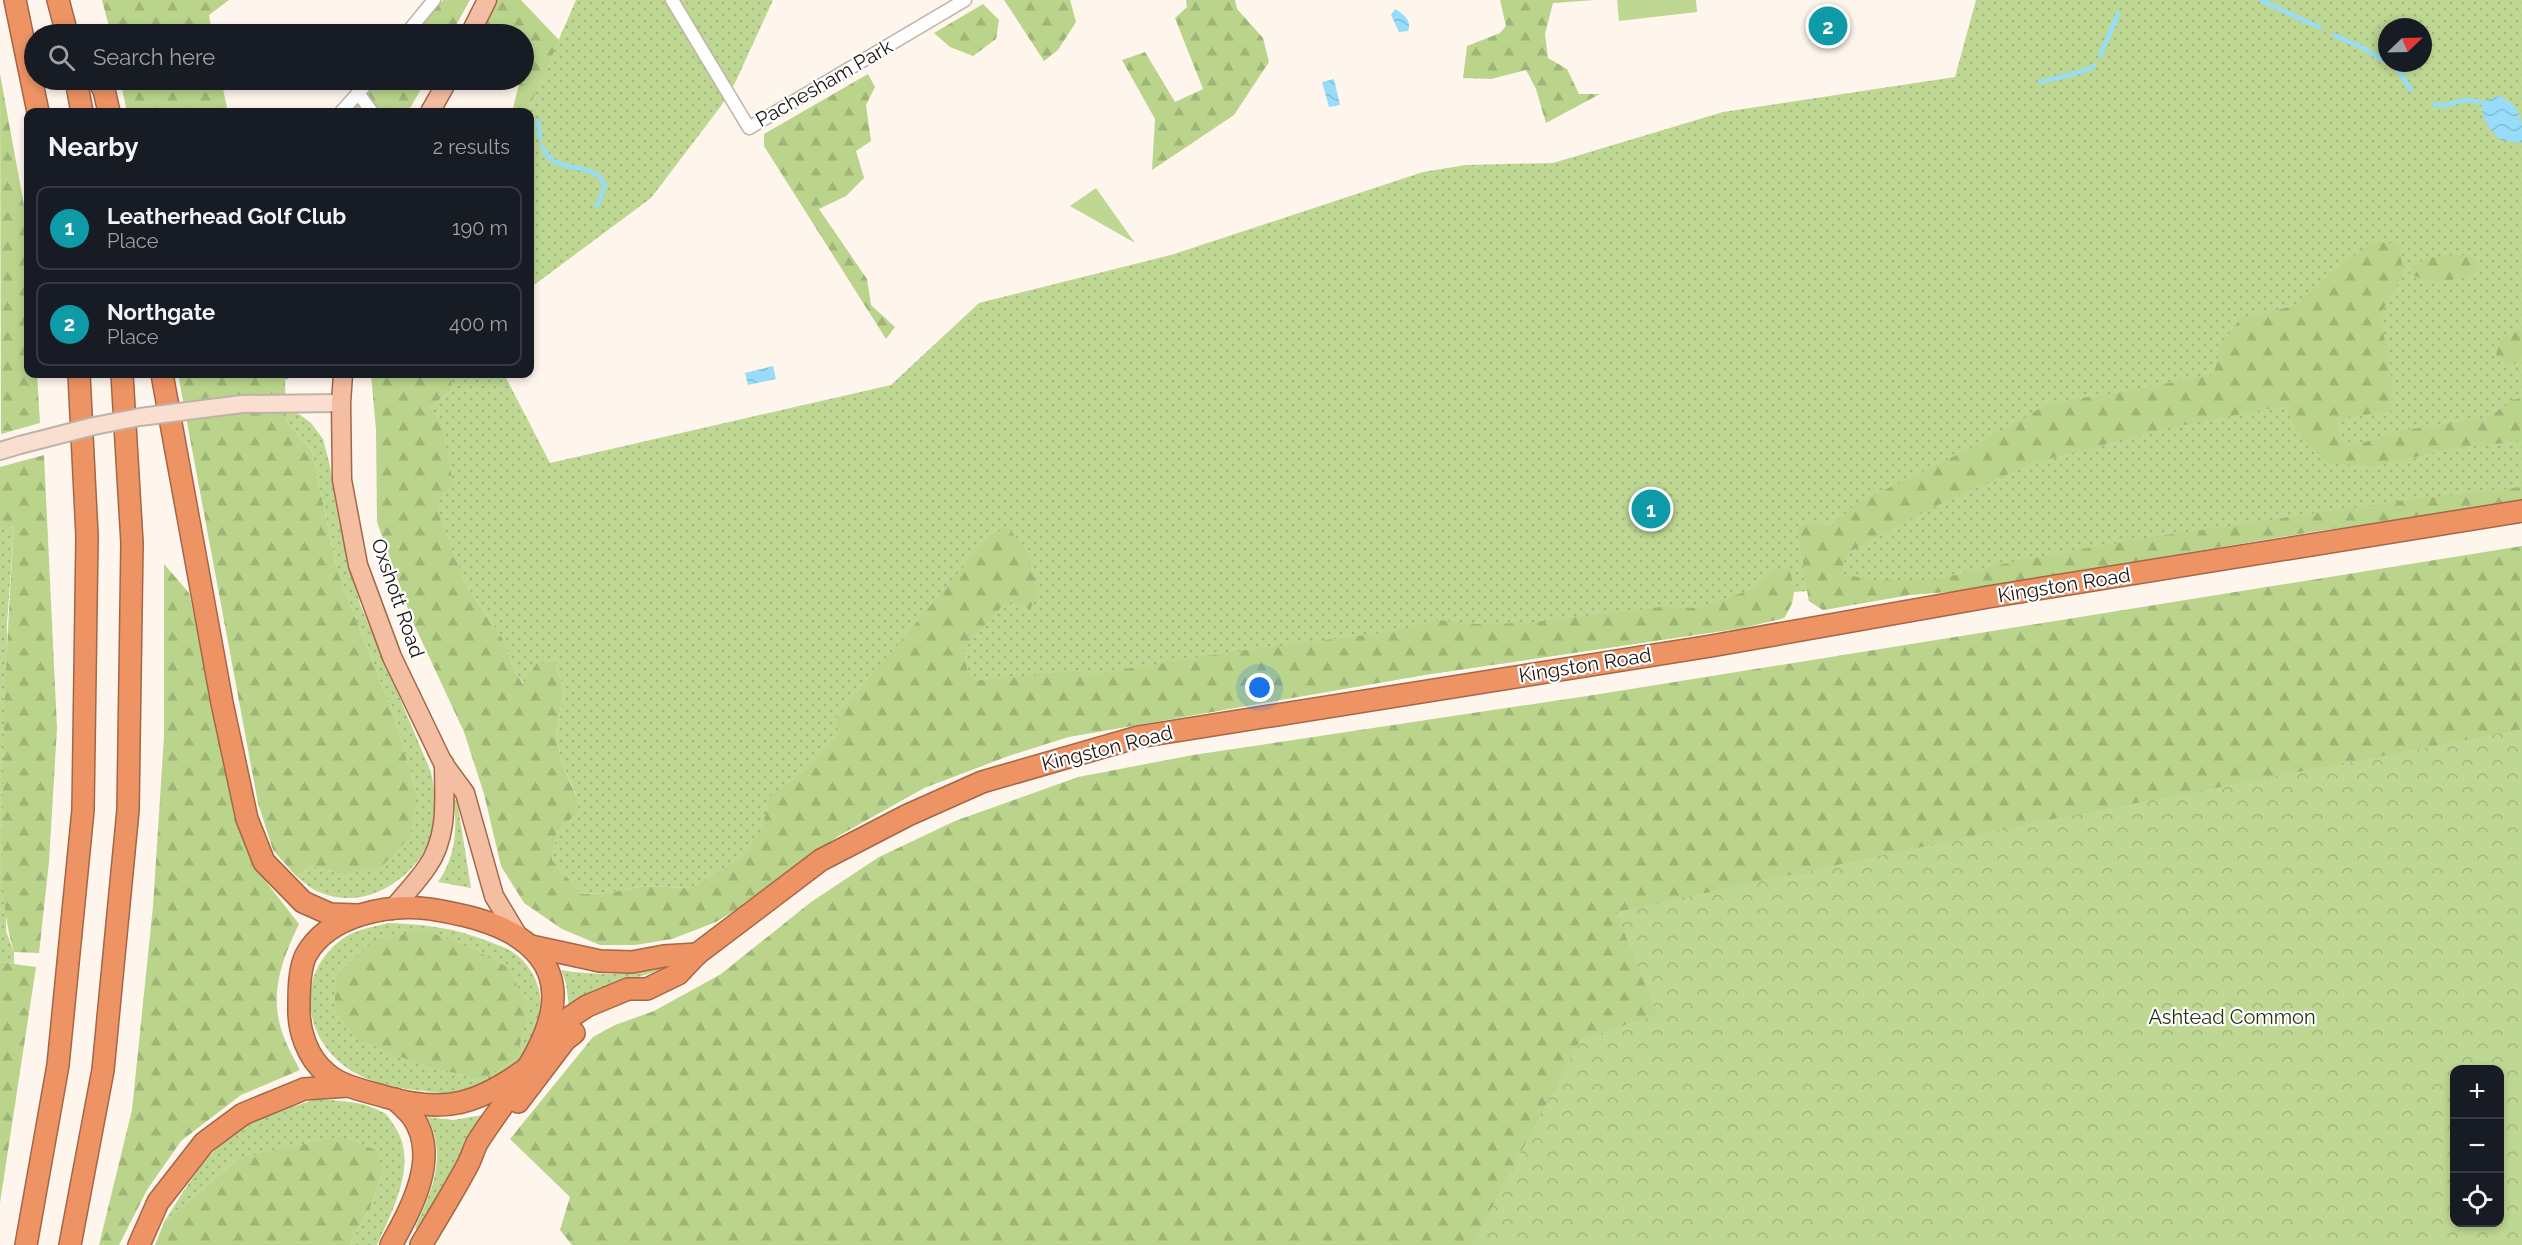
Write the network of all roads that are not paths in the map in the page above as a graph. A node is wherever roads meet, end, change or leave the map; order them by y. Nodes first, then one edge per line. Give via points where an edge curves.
1 (15, 0) edge
2 (58, 0) edge
3 (434, 0) edge
4 (487, 0) edge
5 (672, 0) edge
6 (965, 0) edge
7 (66, 24) edge
8 (414, 24) edge
9 (475, 24) edge
10 (24, 44) edge
11 (33, 90) edge
12 (78, 90) edge
13 (104, 90) edge
14 (362, 90) edge
15 (442, 90) edge
16 (359, 94) junction
17 (37, 108) edge
18 (81, 108) edge
19 (108, 108) edge
20 (345, 108) edge
21 (369, 108) edge
22 (432, 108) edge
23 (80, 378) edge
24 (122, 378) edge
25 (163, 378) edge
26 (343, 378) edge
27 (341, 403) junction
28 (0, 451) edge
29 (2522, 511) edge
30 (444, 763) junction
31 (392, 910) junction
32 (356, 915) junction
33 (525, 941) junction
34 (698, 954) junction
35 (647, 989) junction
36 (541, 1048) junction
37 (526, 1069) junction
38 (349, 1086) junction
39 (395, 1099) junction
40 (468, 1166) junction
41 (26, 1245) edge
42 (70, 1245) edge
43 (139, 1245) edge
44 (391, 1245) edge
45 (421, 1245) edge

1 - 10 highway
2 - 7 highway
3 - 8 street
4 - 9 main road
5 - 6 street, Pachesham Park via 750,128
11 - 17 highway
12 - 18 highway
13 - 19 highway
14 - 16 street
15 - 22 main road
16 - 20 street
16 - 21 street
23 - 41 highway via 87,536 83,810 58,1065
24 - 42 highway via 132,543 128,810 102,1070
25 - 32 highway via 247,819 264,862 303,902 330,914
26 - 27 main road, Oxshott Road
27 - 28 main road, bridge via 242,404 128,420
27 - 30 main road, Oxshott Road via 342,480 358,564 392,657
29 - 34 highway, Kingston Road via 1138,737 982,782 908,815 821,860
30 - 31 main road, Oxshott Road via 445,811 439,842 428,865
30 - 33 main road, Oxshott Road via 465,793 494,896
31 - 32 highway
31 - 33 highway via 414,907 449,912 486,922
32 - 38 highway via 322,934 305,956 299,988 300,1029 310,1053 326,1074
33 - 34 highway via 600,961 632,962
33 - 36 highway via 551,976 551,1011
34 - 35 highway, Kingston Road via 678,974
35 - 36 highway, Kingston Road via 628,989 587,1006 566,1020
35 - 40 highway via 632,1000 595,1015 565,1040
36 - 37 highway
37 - 39 highway via 476,1100 443,1106
37 - 40 highway via 476,1145
38 - 39 highway
38 - 43 highway via 304,1089 243,1114 204,1143 158,1202
39 - 44 highway via 413,1118 423,1144 421,1183
40 - 45 highway

